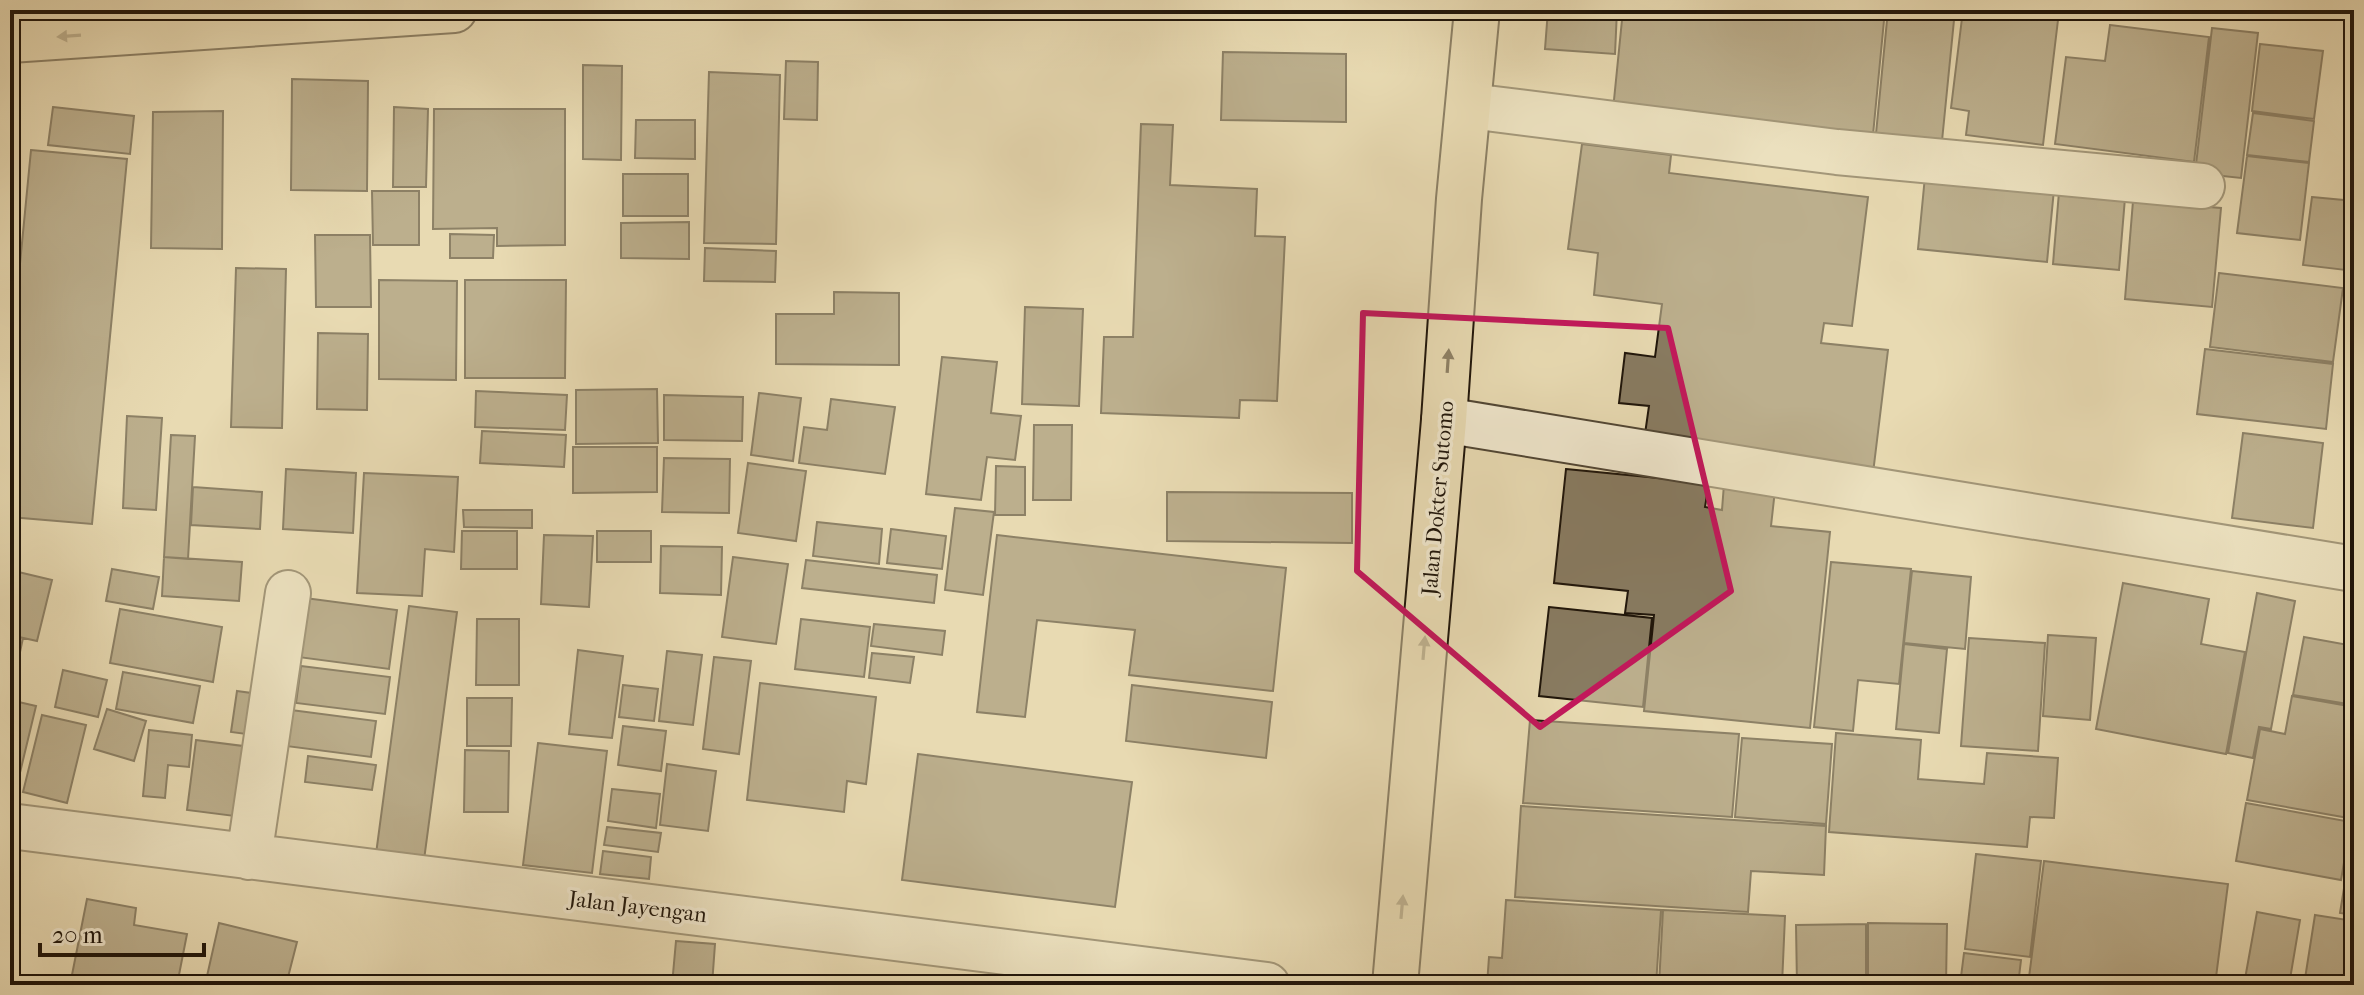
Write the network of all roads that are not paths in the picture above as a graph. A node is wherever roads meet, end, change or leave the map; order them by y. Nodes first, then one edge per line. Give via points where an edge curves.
1 (454, 10) edge
2 (1477, 10) edge
3 (10, 40) edge
4 (1470, 106) junction
5 (2202, 186) dead end
6 (1444, 420) junction
7 (2354, 569) edge
8 (288, 593) dead end
9 (10, 826) edge
10 (249, 857) junction
11 (1267, 985) edge
12 (1395, 985) edge

1 -> 3 main road
2 - 4 main road, Jalan Dokter Sutomo
4 - 5 street via 1837,152
6 -> 4 main road, Jalan Dokter Sutomo
6 - 7 street
12 -> 6 main road, Jalan Dokter Sutomo
8 - 10 street
9 - 10 street, Jalan Jayengan
10 - 11 street, Jalan Jayengan

